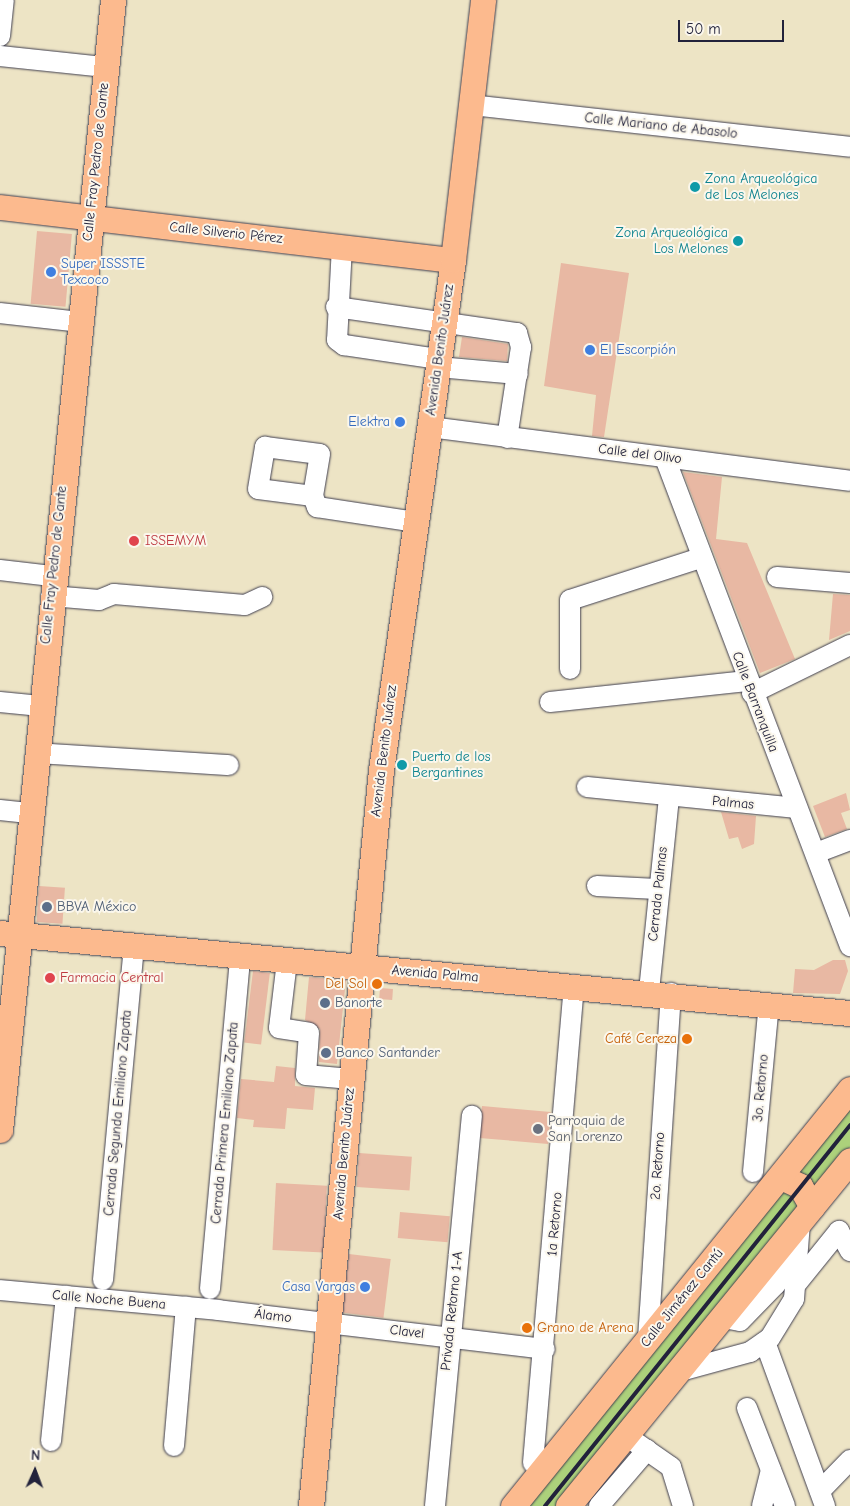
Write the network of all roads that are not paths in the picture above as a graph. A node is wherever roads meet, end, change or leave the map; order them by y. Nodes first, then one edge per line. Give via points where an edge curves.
1 (4, 0) edge
2 (113, 0) edge
3 (484, 0) edge
4 (0, 36) edge
5 (0, 56) edge
6 (105, 67) junction
7 (471, 105) junction
8 (850, 147) edge
9 (0, 207) edge
10 (90, 218) junction
11 (342, 246) junction
12 (453, 260) junction
13 (336, 307) junction
14 (0, 313) edge
15 (80, 322) junction
16 (444, 323) junction
17 (439, 363) junction
18 (518, 374) junction
19 (430, 427) junction
20 (508, 438) junction
21 (665, 458) junction
22 (850, 481) edge
23 (313, 496) dead end
24 (415, 522) junction
25 (700, 558) junction
26 (0, 570) edge
27 (777, 577) dead end
28 (850, 583) edge
29 (52, 586) junction
30 (262, 597) dead end
31 (850, 645) edge
32 (570, 669) dead end
33 (749, 687) junction
34 (0, 702) edge
35 (550, 702) dead end
36 (41, 706) junction
37 (36, 753) junction
38 (229, 765) dead end
39 (587, 787) dead end
40 (669, 797) junction
41 (797, 808) junction
42 (0, 810) edge
43 (30, 812) junction
44 (850, 840) edge
45 (816, 853) junction
46 (597, 886) dead end
47 (657, 889) junction
48 (10, 934) edge
49 (134, 946) junction
50 (850, 946) edge
51 (240, 957) junction
52 (287, 961) junction
53 (362, 968) junction
54 (574, 985) junction
55 (660, 992) junction
56 (850, 997) edge
57 (769, 1004) junction
58 (825, 1010) junction
59 (850, 1013) edge
60 (351, 1079) junction
61 (850, 1089) edge
62 (472, 1116) dead end
63 (0, 1130) edge
64 (850, 1160) edge
65 (753, 1172) dead end
66 (781, 1177) junction
67 (810, 1209) junction
68 (844, 1224) edge
69 (850, 1251) edge
70 (797, 1279) junction
71 (103, 1280) dead end
72 (210, 1289) dead end
73 (0, 1290) edge
74 (66, 1296) junction
75 (186, 1307) junction
76 (218, 1310) joint
77 (328, 1322) junction
78 (448, 1337) junction
79 (648, 1339) junction
80 (763, 1342) junction
81 (545, 1349) junction
82 (696, 1352) junction
83 (680, 1371) junction
84 (747, 1408) dead end
85 (625, 1435) junction
86 (51, 1441) dead end
87 (174, 1446) dead end
88 (647, 1450) junction
89 (850, 1460) edge
90 (534, 1463) dead end
91 (771, 1470) junction
92 (822, 1499) edge
93 (311, 1506) edge
94 (435, 1506) edge
95 (513, 1506) edge
96 (568, 1506) edge
97 (600, 1506) edge
98 (683, 1506) edge
99 (762, 1506) edge
100 (785, 1506) edge

1 - 4 street
2 - 6 main road, Calle Fray Pedro de Gante
3 - 7 main road, Avenida Benito Juárez
5 - 6 street
6 - 10 main road, Calle Fray Pedro de Gante
7 - 8 street, Calle Mariano de Abasolo
7 - 12 main road, Avenida Benito Juárez
9 - 10 main road, Calle Silverio Pérez
10 - 11 main road, Calle Silverio Pérez
10 - 15 main road, Calle Fray Pedro de Gante
11 - 12 main road, Calle Silverio Pérez
11 - 13 street
12 - 16 main road, Avenida Benito Juárez
13 - 16 street
13 - 17 street via 338,340 344,345
14 - 15 street
15 - 29 main road, Calle Fray Pedro de Gante
16 - 17 main road, Avenida Benito Juárez
16 - 18 street via 517,334 521,347
17 - 18 street
17 - 19 main road, Avenida Benito Juárez
18 - 20 street
19 - 20 street, Calle del Olivo
19 - 24 main road, Avenida Benito Juárez
20 - 21 street, Calle del Olivo
21 - 22 street, Calle del Olivo
21 - 25 street, Calle Barranquilla
23 - 24 street via 317,507
24 - 53 main road, Avenida Benito Juárez via 381,770
25 - 32 street via 570,600
25 - 33 street, Calle Barranquilla
26 - 29 street
27 - 28 street
29 - 30 street via 99,600 114,594 245,605
29 - 36 main road, Calle Fray Pedro de Gante
31 - 33 street
33 - 35 street
33 - 41 street, Calle Barranquilla
34 - 36 street
36 - 37 main road, Calle Fray Pedro de Gante
37 - 38 street
37 - 43 main road, Calle Fray Pedro de Gante
39 - 40 street, Palmas
40 - 41 street, Palmas
40 - 47 street, Cerrada Palmas
41 - 45 street, Calle Barranquilla
42 - 43 street
43 - 48 main road, Calle Fray Pedro de Gante
44 - 45 street
45 - 50 street, Calle Barranquilla
46 - 47 street
47 - 55 street, Cerrada Palmas
48 - 49 main road, Avenida Palma
48 - 63 main road, Calle Fray Pedro de Gante
49 - 51 main road, Avenida Palma
49 - 71 street, Cerrada Segunda Emiliano Zapata
51 - 52 main road, Avenida Palma
51 - 72 street, Cerrada Primera Emiliano Zapata
52 - 53 main road, Avenida Palma
52 - 60 street via 279,1028 308,1033 306,1074
53 - 54 main road, Avenida Palma
53 - 60 main road, Avenida Benito Juárez
54 - 55 main road, Avenida Palma
54 - 81 street, 1a Retorno
55 - 57 main road, Avenida Palma
55 - 79 street, 2o. Retorno
56 - 58 main road
57 - 58 main road, Avenida Palma
57 - 65 street, 3o. Retorno
58 - 59 main road, Avenida Palma
60 - 77 main road, Avenida Benito Juárez
61 - 66 main road, Calle Jiménez Cantú
62 - 78 street, Privada Retorno 1-A
64 - 67 main road
66 - 67 main road via 800,1186
66 - 79 main road, Calle Jiménez Cantú
67 - 70 street
67 - 70 street via 794,1251
67 - 82 main road
68 - 69 street
68 - 70 street
70 - 80 street via 794,1299
73 - 74 street, Calle Noche Buena
74 - 75 street, Calle Noche Buena
74 - 86 street
75 - 76 street, Calle Noche Buena
75 - 87 street
76 - 77 street, Álamo
77 - 78 street, Clavel
77 - 93 main road, Avenida Benito Juárez
78 - 81 street, Clavel
78 - 94 street, Privada Retorno 1-A
79 - 95 main road, Calle Jiménez Cantú
80 - 82 street
80 - 83 street via 750,1352
80 - 92 street
81 - 90 street, 1a Retorno
82 - 83 main road
83 - 85 main road
84 - 91 street
85 - 88 street
85 - 96 main road
88 - 97 street
88 - 98 street via 671,1466
89 - 92 street
91 - 99 street
91 - 100 street

